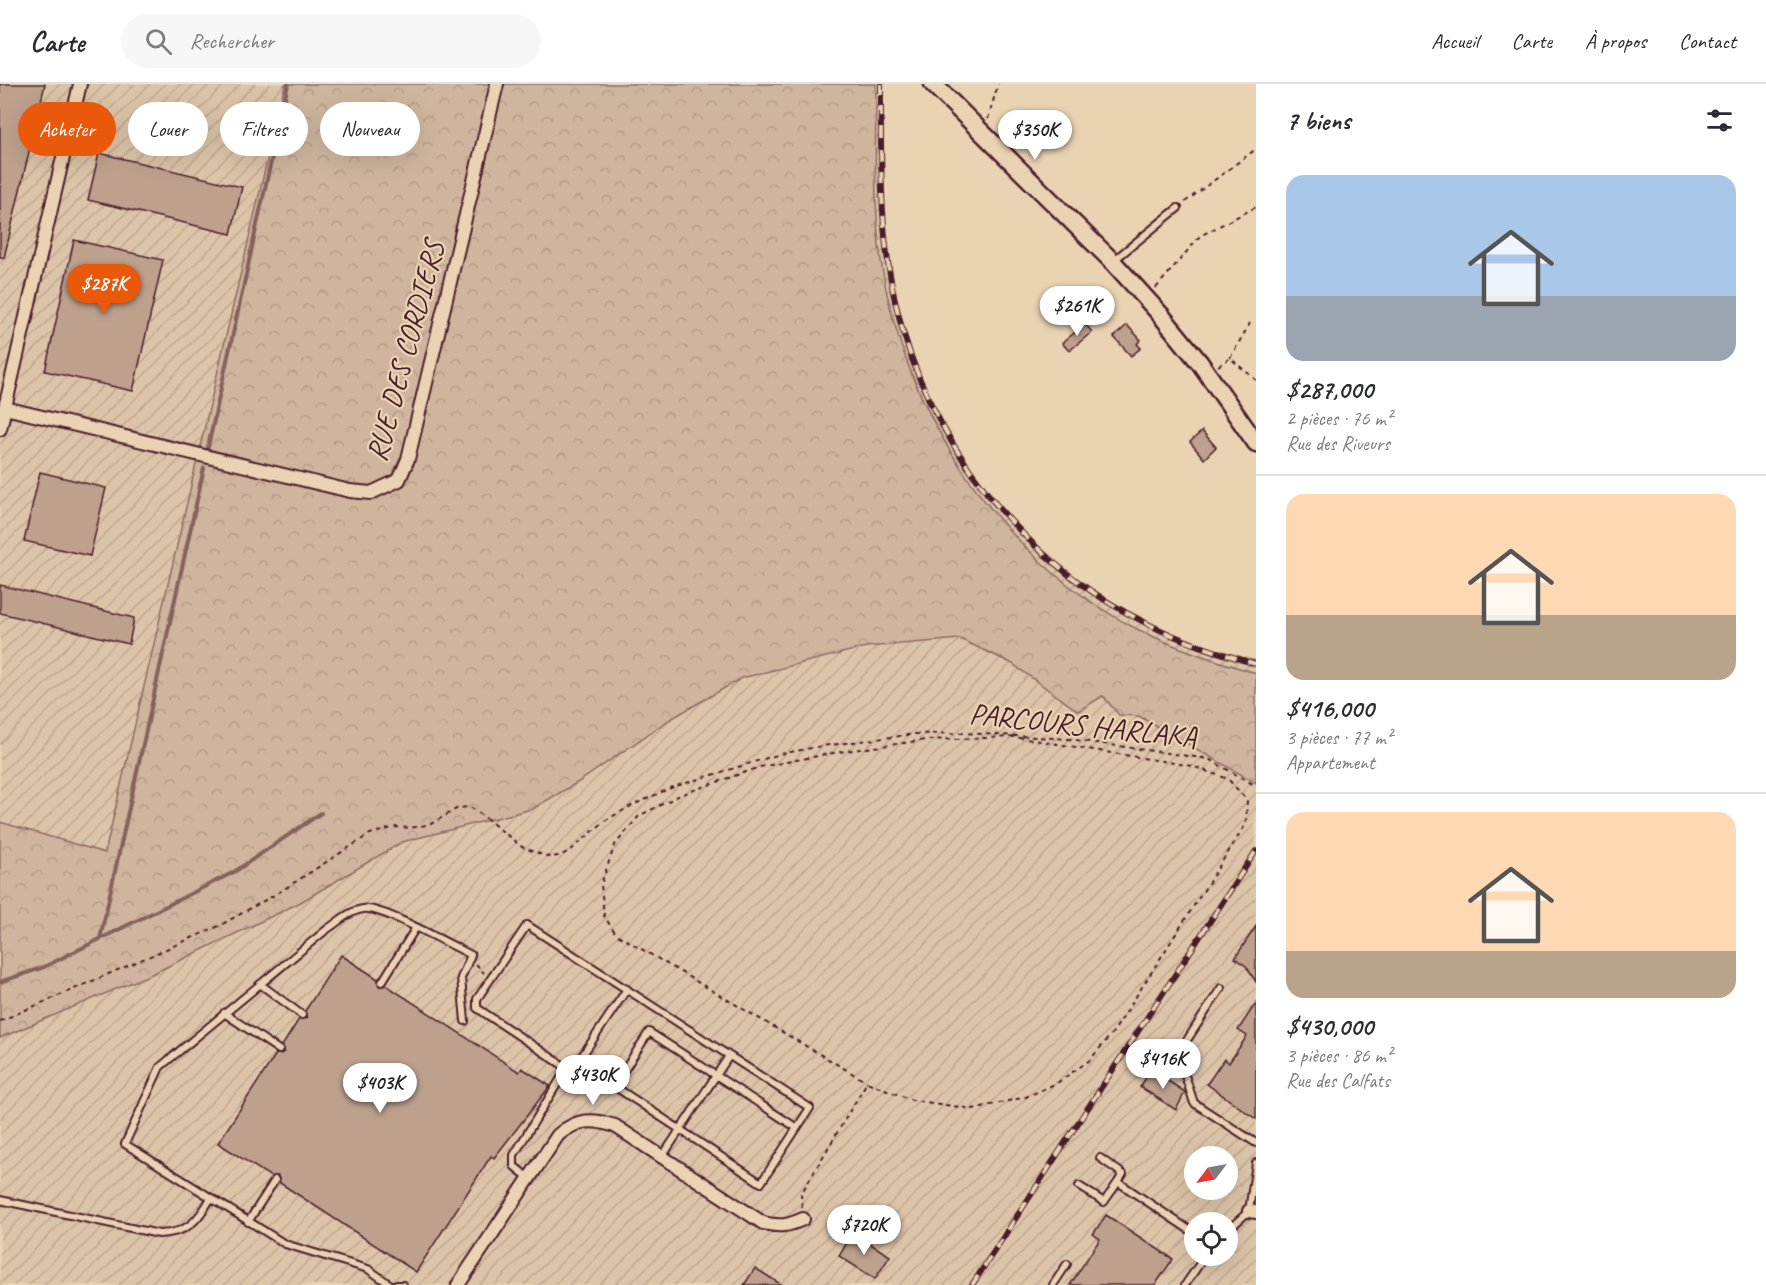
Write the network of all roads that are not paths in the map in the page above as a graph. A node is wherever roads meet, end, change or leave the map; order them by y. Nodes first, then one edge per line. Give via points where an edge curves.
1 (80, 84) edge
2 (497, 84) edge
3 (933, 84) edge
4 (1178, 208) road end
5 (1113, 262) junction
6 (5, 408) junction
7 (0, 429) edge
8 (1256, 443) edge
9 (416, 929) junction
10 (382, 982) dead end
11 (260, 984) junction
12 (1221, 988) dead end
13 (627, 989) junction
14 (224, 1013) junction
15 (302, 1015) dead end
16 (465, 1021) dead end
17 (279, 1050) dead end
18 (729, 1056) junction
19 (567, 1068) junction
20 (716, 1076) junction
21 (797, 1128) junction
22 (681, 1130) junction
23 (1256, 1143) edge
24 (662, 1157) junction
25 (1100, 1158) dead end
26 (1256, 1163) edge
27 (529, 1178) junction
28 (275, 1180) dead end
29 (1118, 1182) junction
30 (1079, 1186) dead end
31 (211, 1198) junction
32 (0, 1200) edge
33 (1253, 1211) edge
34 (803, 1219) road end
35 (248, 1222) junction
36 (1238, 1223) edge
37 (1184, 1226) edge
38 (1067, 1264) dead end
39 (1198, 1266) edge
40 (403, 1285) edge
41 (458, 1285) edge
42 (1053, 1285) edge
43 (1185, 1285) edge

1 - 6 street
2 - 6 street, RUE DES CORDIERS via 408,459 399,480 371,493 350,491
3 - 5 street
4 - 5 lane
5 - 8 street via 1207,374
6 - 7 street
9 - 10 lane
9 - 11 lane via 373,910 356,911 326,930
9 - 16 lane via 471,955 462,978
11 - 14 lane
11 - 15 lane
12 - 23 lane via 1178,1054 1194,1103
13 - 18 lane
13 - 19 lane via 576,1065
13 - 19 lane via 527,925 477,999 477,1008
14 - 17 lane
14 - 31 lane via 160,1067 125,1144
18 - 20 lane
18 - 21 lane via 810,1108
19 - 27 lane via 513,1155 514,1166
20 - 21 lane
20 - 22 lane
20 - 22 lane via 649,1032 614,1086
21 - 22 lane via 761,1183
22 - 24 lane
24 - 27 street via 615,1126 581,1120 558,1135
24 - 34 street via 763,1223 790,1225
25 - 29 lane via 1123,1174
26 - 33 lane
27 - 41 street
28 - 35 lane
29 - 30 lane via 1104,1202
29 - 37 lane
31 - 32 lane via 190,1228 159,1234
31 - 35 lane
33 - 36 lane
35 - 40 lane via 285,1244 368,1269 390,1285
38 - 42 lane
39 - 43 lane

